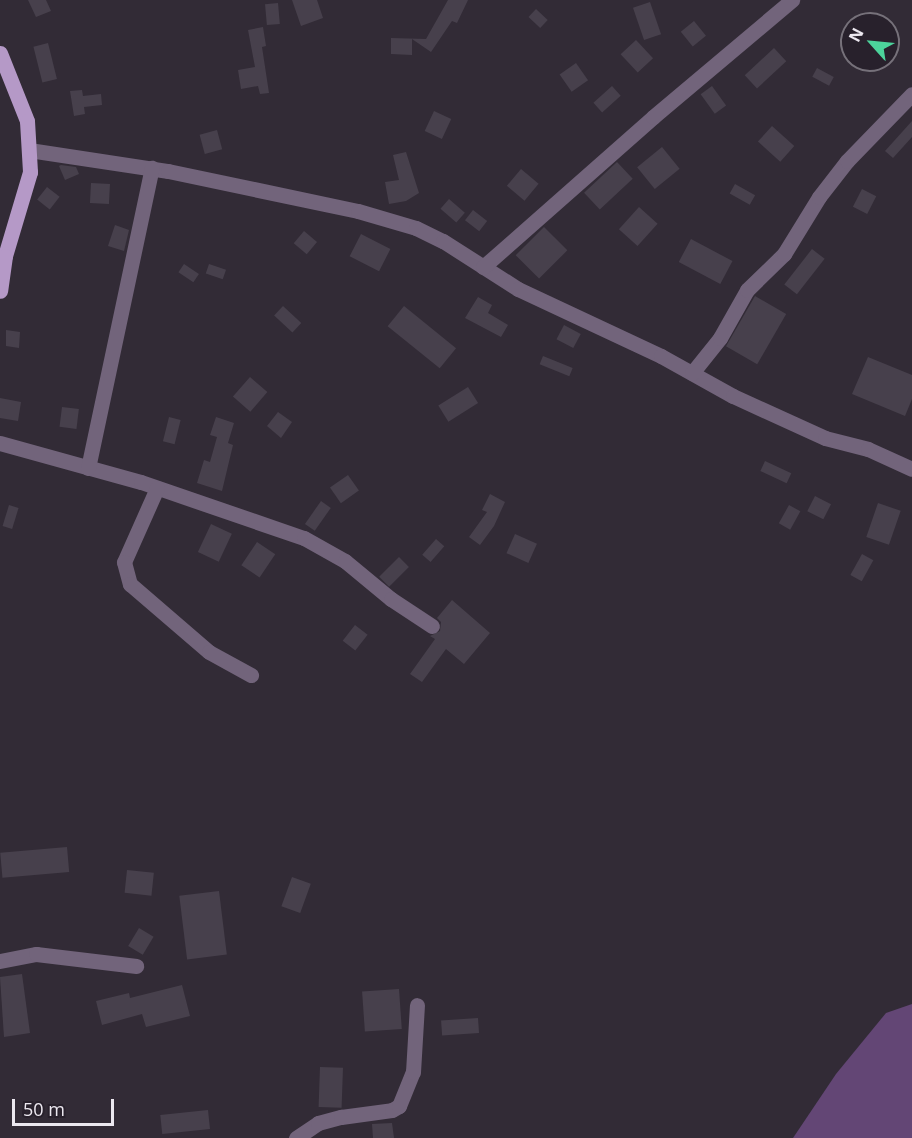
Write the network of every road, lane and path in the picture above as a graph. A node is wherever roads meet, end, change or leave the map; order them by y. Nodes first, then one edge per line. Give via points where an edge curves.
1 (792, 0) edge
2 (0, 54) edge
3 (912, 94) edge
4 (29, 150) junction
5 (152, 168) junction
6 (483, 267) junction
7 (0, 291) edge
8 (692, 373) junction
9 (0, 443) edge
10 (88, 468) junction
11 (912, 469) edge
12 (157, 488) junction
13 (432, 626) dead end
14 (251, 675) dead end
15 (0, 961) edge
16 (136, 966) dead end
17 (417, 1005) dead end
18 (296, 1138) edge

1 - 6 street
2 - 4 main road via 27,121
3 - 8 street via 847,161 784,254 747,290 720,338
4 - 5 street
4 - 7 main road via 27,190 5,256
5 - 6 street via 358,211 416,228
5 - 10 street
6 - 8 street via 518,289
8 - 11 street via 825,438 868,449
9 - 10 street
10 - 12 street
12 - 13 street via 326,548 390,599
12 - 14 street via 124,562 129,584 209,652
15 - 16 street via 36,954
17 - 18 street via 413,1072 399,1106 318,1123

